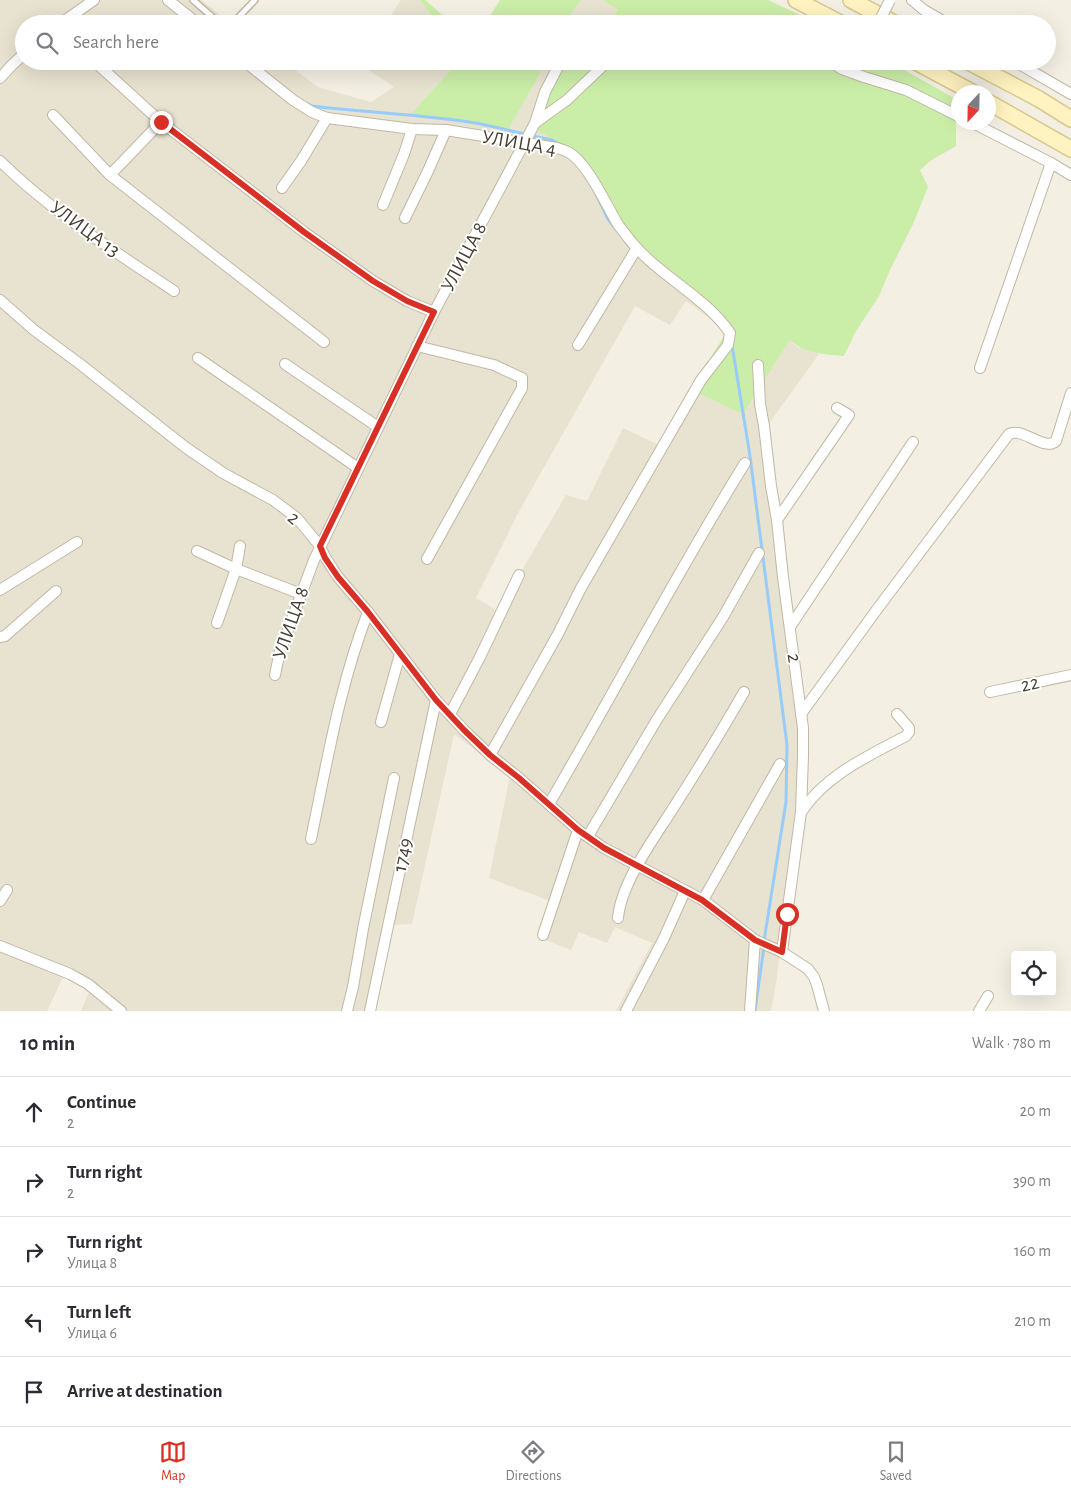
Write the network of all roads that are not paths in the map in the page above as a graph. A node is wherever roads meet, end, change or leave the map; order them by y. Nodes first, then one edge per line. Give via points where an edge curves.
1 (94, 0) edge
2 (168, 0) edge
3 (193, 0) edge
4 (255, 0) edge
5 (796, 0) edge
6 (851, 0) edge
7 (890, 0) edge
8 (912, 0) edge
9 (73, 15) edge
10 (187, 15) edge
11 (210, 15) edge
12 (241, 15) edge
13 (825, 15) edge
14 (879, 15) edge
15 (882, 15) edge
16 (933, 15) edge
17 (15, 62) edge
18 (104, 70) edge
19 (255, 70) edge
20 (556, 70) edge
21 (599, 70) edge
22 (847, 70) edge
23 (931, 70) edge
24 (984, 70) edge
25 (1030, 70) edge
26 (0, 78) edge
27 (959, 85) edge
28 (1071, 94) edge
29 (996, 107) edge
30 (951, 112) edge
31 (53, 115) dead end
32 (327, 118) junction
33 (1071, 119) edge
34 (161, 122) junction
35 (535, 123) junction
36 (412, 129) junction
37 (446, 130) junction
38 (987, 130) edge
39 (525, 143) junction
40 (1071, 149) edge
41 (0, 161) edge
42 (1051, 163) junction
43 (110, 175) junction
44 (1071, 175) edge
45 (282, 188) dead end
46 (383, 205) dead end
47 (405, 218) dead end
48 (637, 248) junction
49 (174, 291) dead end
50 (0, 300) edge
51 (434, 312) junction
52 (324, 342) dead end
53 (578, 345) dead end
54 (417, 346) junction
55 (198, 358) dead end
56 (285, 364) dead end
57 (758, 365) dead end
58 (980, 368) dead end
59 (1071, 393) edge
60 (838, 408) dead end
61 (378, 427) junction
62 (913, 442) dead end
63 (746, 463) dead end
64 (358, 468) junction
65 (777, 520) junction
66 (77, 542) dead end
67 (240, 546) dead end
68 (320, 546) junction
69 (197, 551) dead end
70 (759, 552) dead end
71 (427, 559) dead end
72 (236, 569) junction
73 (519, 575) dead end
74 (0, 590) edge
75 (56, 591) dead end
76 (300, 594) junction
77 (368, 612) junction
78 (217, 624) dead end
79 (790, 627) junction
80 (0, 637) edge
81 (400, 654) junction
82 (275, 675) dead end
83 (1071, 675) edge
84 (744, 692) dead end
85 (990, 692) dead end
86 (436, 700) junction
87 (450, 714) junction
88 (802, 714) junction
89 (897, 714) dead end
90 (381, 722) dead end
91 (490, 755) junction
92 (780, 764) dead end
93 (394, 778) dead end
94 (549, 804) junction
95 (801, 812) junction
96 (578, 830) junction
97 (588, 836) junction
98 (311, 838) dead end
99 (638, 865) junction
100 (8, 890) dead end
101 (685, 891) junction
102 (702, 900) junction
103 (0, 901) edge
104 (618, 918) dead end
105 (543, 935) dead end
106 (755, 940) junction
107 (0, 946) edge
108 (782, 952) junction
109 (988, 996) dead end
110 (121, 1011) edge
111 (347, 1011) edge
112 (370, 1011) edge
113 (626, 1011) edge
114 (750, 1011) edge
115 (824, 1011) edge
116 (979, 1011) edge

1 - 9 street
2 - 10 street
3 - 11 lane
4 - 12 lane
5 - 13 street
6 - 14 street
7 - 15 street, bridge
8 - 16 street
17 - 26 street
18 - 34 street
19 - 32 street, УЛИЦА 4 via 293,100
20 - 35 street, УЛИЦА 8
21 - 35 street via 567,100
22 - 30 street via 906,90
23 - 27 street
24 - 33 street
25 - 28 street
29 - 40 street
31 - 43 street
32 - 36 street, УЛИЦА 4
32 - 45 street
34 - 43 street
34 - 51 street via 373,281
35 - 39 street, УЛИЦА 8
36 - 37 street, УЛИЦА 4
36 - 46 street
37 - 39 street, УЛИЦА 4
37 - 47 street
38 - 42 street
39 - 48 street, УЛИЦА 4 via 569,152 580,162 617,223
39 - 51 street, УЛИЦА 8
41 - 49 street, УЛИЦА 13 via 38,196
42 - 44 street
42 - 58 street
43 - 52 street
48 - 53 street
48 - 91 street, УЛИЦА 4 via 722,320 730,333 728,345 701,380 581,588
50 - 68 street, 2 via 185,447 297,518
51 - 54 street, УЛИЦА 8
54 - 61 street, УЛИЦА 8
54 - 71 street via 494,365 522,378 522,388
55 - 64 street
56 - 61 street
57 - 65 street, 2 via 760,404
59 - 88 street via 1053,444 1014,432 1009,434
60 - 65 street via 849,415
61 - 64 street, УЛИЦА 8
62 - 79 street
63 - 94 street
64 - 68 street, УЛИЦА 8
65 - 79 street, 2
66 - 74 street
67 - 72 street
68 - 76 street, УЛИЦА 8
68 - 77 street, 2 via 338,577
69 - 72 street
70 - 97 street via 723,617
72 - 76 street
72 - 78 street
73 - 87 street
75 - 80 street
76 - 82 street, УЛИЦА 8
77 - 81 street, 2
77 - 98 street via 345,683
79 - 88 street, 2
81 - 86 street, 2
81 - 90 street
83 - 85 street, 22
84 - 99 street
86 - 87 street, 2
86 - 112 street, 1749
87 - 91 street, 2
88 - 95 street, 2
89 - 95 street via 909,728 906,736 849,767 821,787
91 - 94 street, 2
92 - 102 street
93 - 111 street
94 - 96 street, 2
95 - 108 street, 2
96 - 97 street, 2
96 - 105 street
97 - 99 street, 2
99 - 101 street, 2
99 - 104 street via 622,898
100 - 103 street
101 - 102 street, 2
101 - 113 street
102 - 106 street, 2
106 - 108 street, 2
106 - 114 street
107 - 110 street via 70,974
108 - 115 street, 2 via 808,969 814,977
109 - 116 street

